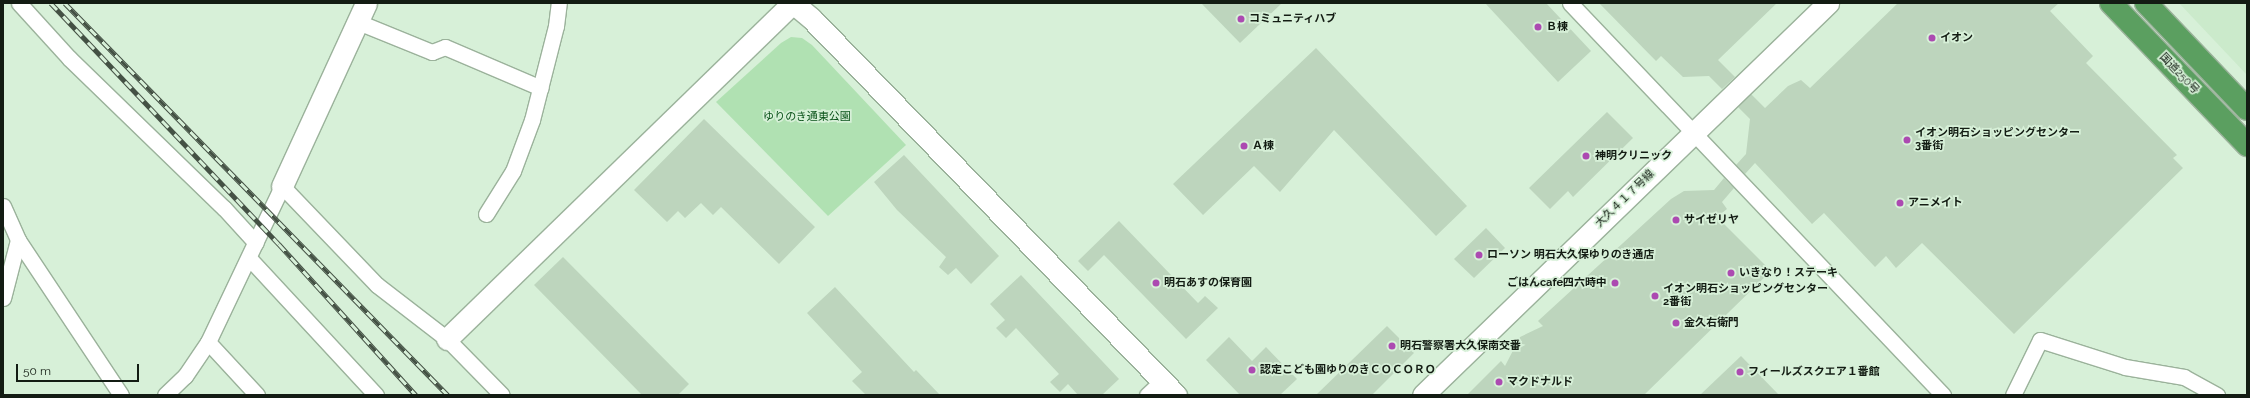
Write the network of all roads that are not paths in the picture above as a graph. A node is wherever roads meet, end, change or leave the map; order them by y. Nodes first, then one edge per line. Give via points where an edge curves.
1 (19, 3) edge
2 (366, 3) edge
3 (559, 3) edge
4 (792, 3) edge
5 (1570, 3) edge
6 (1828, 3) edge
7 (2111, 3) edge
8 (2146, 3) edge
9 (358, 22) junction
10 (541, 88) junction
11 (2247, 109) edge
12 (1693, 133) junction
13 (2247, 145) edge
14 (282, 186) junction
15 (3, 206) edge
16 (486, 214) dead end
17 (18, 240) junction
18 (256, 243) junction
19 (249, 258) junction
20 (3, 298) edge
21 (447, 339) junction
22 (208, 342) junction
23 (1162, 390) edge
24 (121, 395) edge
25 (165, 395) edge
26 (257, 395) edge
27 (376, 395) edge
28 (502, 395) edge
29 (1423, 395) edge
30 (1942, 395) edge
31 (2014, 395) edge
32 (2217, 395) edge

1 - 18 street via 69,58 224,208
2 - 9 street
3 - 10 street
4 - 21 street
4 - 23 street via 812,18
5 - 12 street
6 - 12 street, 大久４１７号線
7 - 13 highway, 国道250号
8 - 11 highway
9 - 10 street via 432,52 445,48
9 - 14 street
10 - 16 street via 513,171
12 - 29 street, 大久４１７号線
12 - 30 street
14 - 18 street
14 - 21 street via 377,285
15 - 17 street
17 - 20 street
17 - 24 street
18 - 19 street
19 - 22 street
19 - 27 street
21 - 28 street
22 - 25 street via 185,376
22 - 26 street
31 - 32 street via 2040,340 2125,367 2184,376

